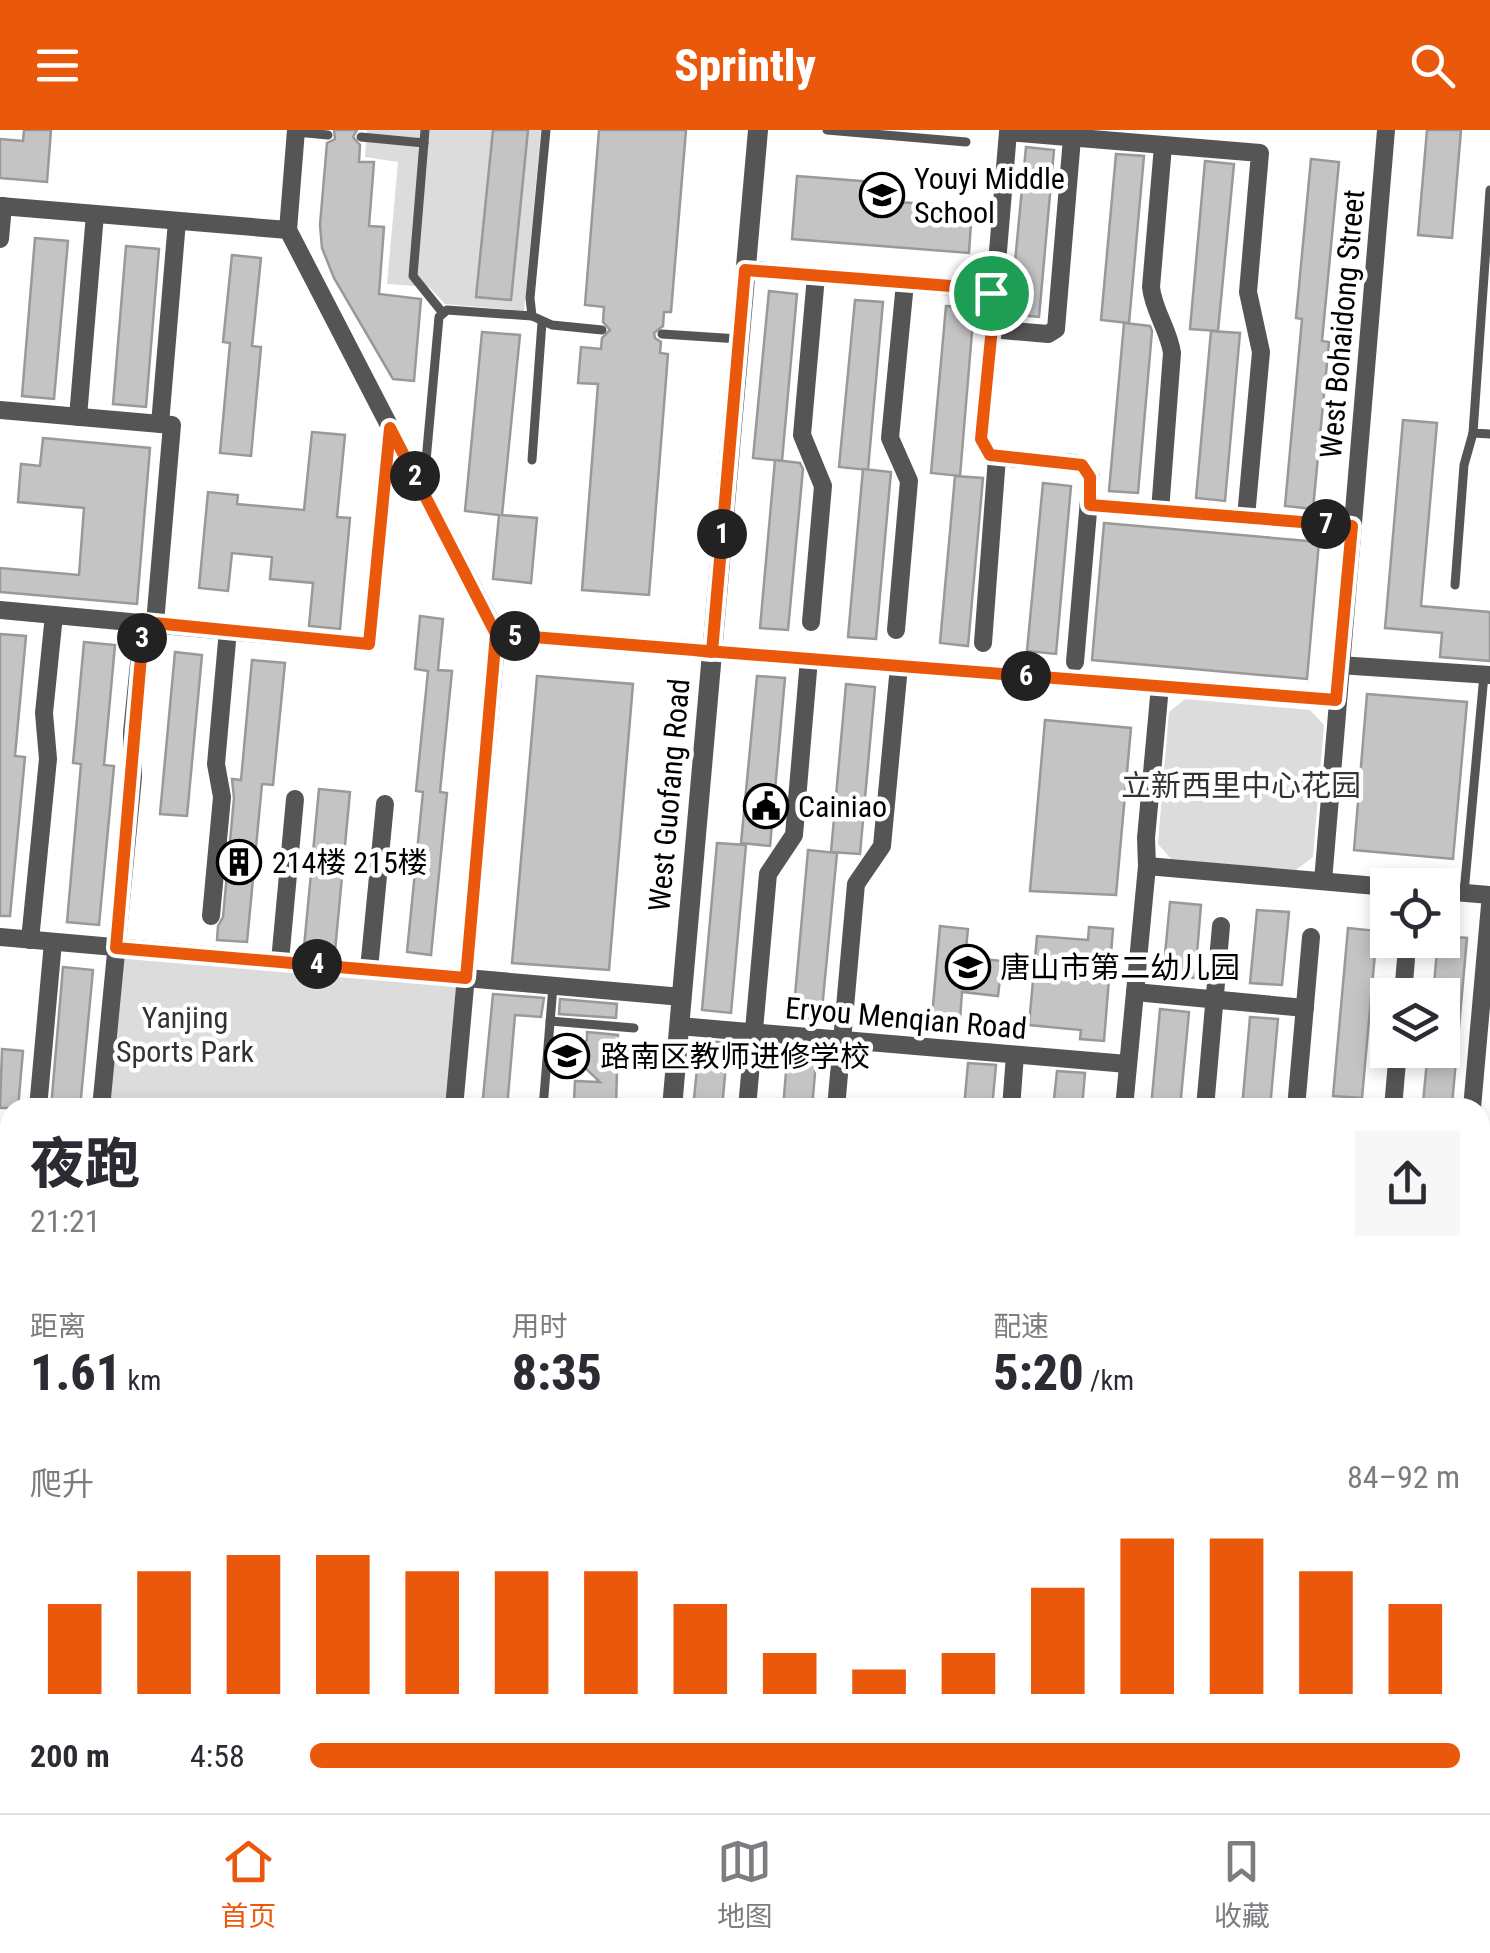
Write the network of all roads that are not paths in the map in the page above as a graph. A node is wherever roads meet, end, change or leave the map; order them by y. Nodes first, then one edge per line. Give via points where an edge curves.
1 (425, 130) edge
2 (546, 130) edge
3 (758, 130) edge
4 (827, 130) edge
5 (1386, 130) edge
6 (296, 131) edge
7 (887, 132) edge
8 (328, 135) dead end
9 (361, 138) dead end
10 (1072, 138) junction
11 (966, 142) dead end
12 (424, 143) junction
13 (1162, 146) junction
14 (1490, 190) edge
15 (1, 206) edge
16 (95, 214) junction
17 (177, 220) junction
18 (288, 230) junction
19 (0, 239) edge
20 (1488, 244) edge
21 (745, 270) junction
22 (816, 276) junction
23 (905, 283) junction
24 (991, 293) junction
25 (442, 312) junction
26 (532, 316) junction
27 (542, 322) junction
28 (990, 329) junction
29 (602, 330) dead end
30 (662, 334) dead end
31 (739, 339) junction
32 (0, 410) edge
33 (78, 417) junction
34 (160, 424) junction
35 (390, 428) junction
36 (1473, 433) junction
37 (1490, 434) edge
38 (997, 457) junction
39 (532, 460) dead end
40 (423, 491) junction
41 (1090, 505) junction
42 (1160, 510) junction
43 (1246, 517) junction
44 (1352, 526) junction
45 (1455, 584) dead end
46 (0, 610) edge
47 (54, 615) junction
48 (811, 622) dead end
49 (149, 623) junction
50 (228, 630) junction
51 (896, 630) dead end
52 (496, 634) junction
53 (983, 643) dead end
54 (712, 652) junction
55 (810, 659) junction
56 (1076, 662) dead end
57 (1339, 665) junction
58 (899, 666) junction
59 (1487, 675) edge
60 (1160, 686) junction
61 (1336, 700) junction
62 (295, 799) dead end
63 (385, 804) dead end
64 (1147, 866) junction
65 (1323, 882) junction
66 (1370, 886) edge
67 (1460, 893) edge
68 (1464, 893) junction
69 (1490, 896) edge
70 (1490, 906) edge
71 (211, 916) dead end
72 (1222, 926) dead end
73 (1311, 937) dead end
74 (0, 938) edge
75 (30, 940) junction
76 (53, 942) junction
77 (116, 948) junction
78 (1406, 959) dead end
79 (280, 961) junction
80 (369, 969) junction
81 (466, 978) junction
82 (1404, 978) edge
83 (553, 986) junction
84 (1135, 992) junction
85 (682, 997) junction
86 (1215, 999) junction
87 (1304, 1008) junction
88 (550, 1022) junction
89 (679, 1026) junction
90 (634, 1028) dead end
91 (752, 1033) junction
92 (842, 1040) junction
93 (1015, 1055) junction
94 (1128, 1064) junction
95 (1396, 1068) edge
96 (39, 1098) edge
97 (102, 1098) edge
98 (455, 1098) edge
99 (544, 1098) edge
100 (673, 1098) edge
101 (747, 1098) edge
102 (837, 1098) edge
103 (1012, 1098) edge
104 (1125, 1098) edge
105 (1207, 1098) edge
106 (1297, 1098) edge
107 (1394, 1098) edge
108 (1473, 1098) edge

1 - 12 lane
2 - 26 lane
3 - 21 street, West Guofang Road
4 - 7 lane
5 - 44 street, West Bohaidong Street
6 - 8 lane
6 - 18 street
7 - 11 lane
9 - 12 lane
10 - 13 street
10 - 24 street via 1008,132
10 - 28 street via 1056,329
12 - 25 lane via 413,276
13 - 42 street via 1151,287 1172,353
13 - 43 street via 1260,153 1248,303 1261,352
14 - 20 lane
15 - 16 street
15 - 19 street
16 - 17 street
16 - 33 street
17 - 18 street
17 - 34 street
18 - 35 street
20 - 36 lane
21 - 22 street
21 - 31 street, West Guofang Road
22 - 23 street
22 - 48 street via 802,435 823,486
23 - 24 street
23 - 51 street via 890,438 909,481
24 - 28 street
25 - 26 lane
25 - 40 lane
26 - 27 lane
27 - 29 lane
27 - 39 lane
28 - 38 street via 981,439
30 - 31 lane
31 - 54 street, West Guofang Road
32 - 33 street
33 - 34 street
34 - 49 street via 172,425
35 - 40 street
35 - 50 street via 369,644
36 - 37 lane
36 - 45 lane via 1464,464
38 - 41 street via 1082,465 1090,477
38 - 53 street
40 - 52 street
41 - 42 street
41 - 56 street
42 - 43 street
43 - 44 street
44 - 57 street, West Bohaidong Street
46 - 47 street
47 - 49 street
47 - 75 street
49 - 50 street
49 - 77 street
50 - 71 street
52 - 54 street
52 - 81 street
54 - 55 street
54 - 85 street, West Guofang Road
55 - 58 street
55 - 91 street via 794,835 768,874
57 - 59 street
57 - 61 street, West Bohaidong Street
58 - 60 street
58 - 92 street via 882,846 856,884
59 - 68 lane
60 - 61 street
60 - 64 street
61 - 65 street, West Bohaidong Street
62 - 79 street
63 - 80 street
64 - 65 street
64 - 84 street
65 - 66 street
67 - 68 street
68 - 69 street
70 - 108 street
72 - 86 street
73 - 87 street
74 - 75 street
75 - 76 street
76 - 77 street
76 - 96 street
77 - 79 street
77 - 97 street
78 - 82 street
79 - 80 street
80 - 81 street
81 - 83 street
81 - 98 street
83 - 85 street
83 - 88 lane
84 - 86 street
84 - 94 street
85 - 89 street, West Guofang Road
86 - 87 street
86 - 105 street
87 - 106 street
88 - 90 lane
88 - 99 lane
89 - 91 street, Eryou Menqian Road
89 - 100 street, West Guofang Road
91 - 92 street, Eryou Menqian Road
91 - 101 street
92 - 93 street, Eryou Menqian Road
92 - 102 street
93 - 94 street, Eryou Menqian Road
93 - 103 street
94 - 104 street
95 - 107 street

